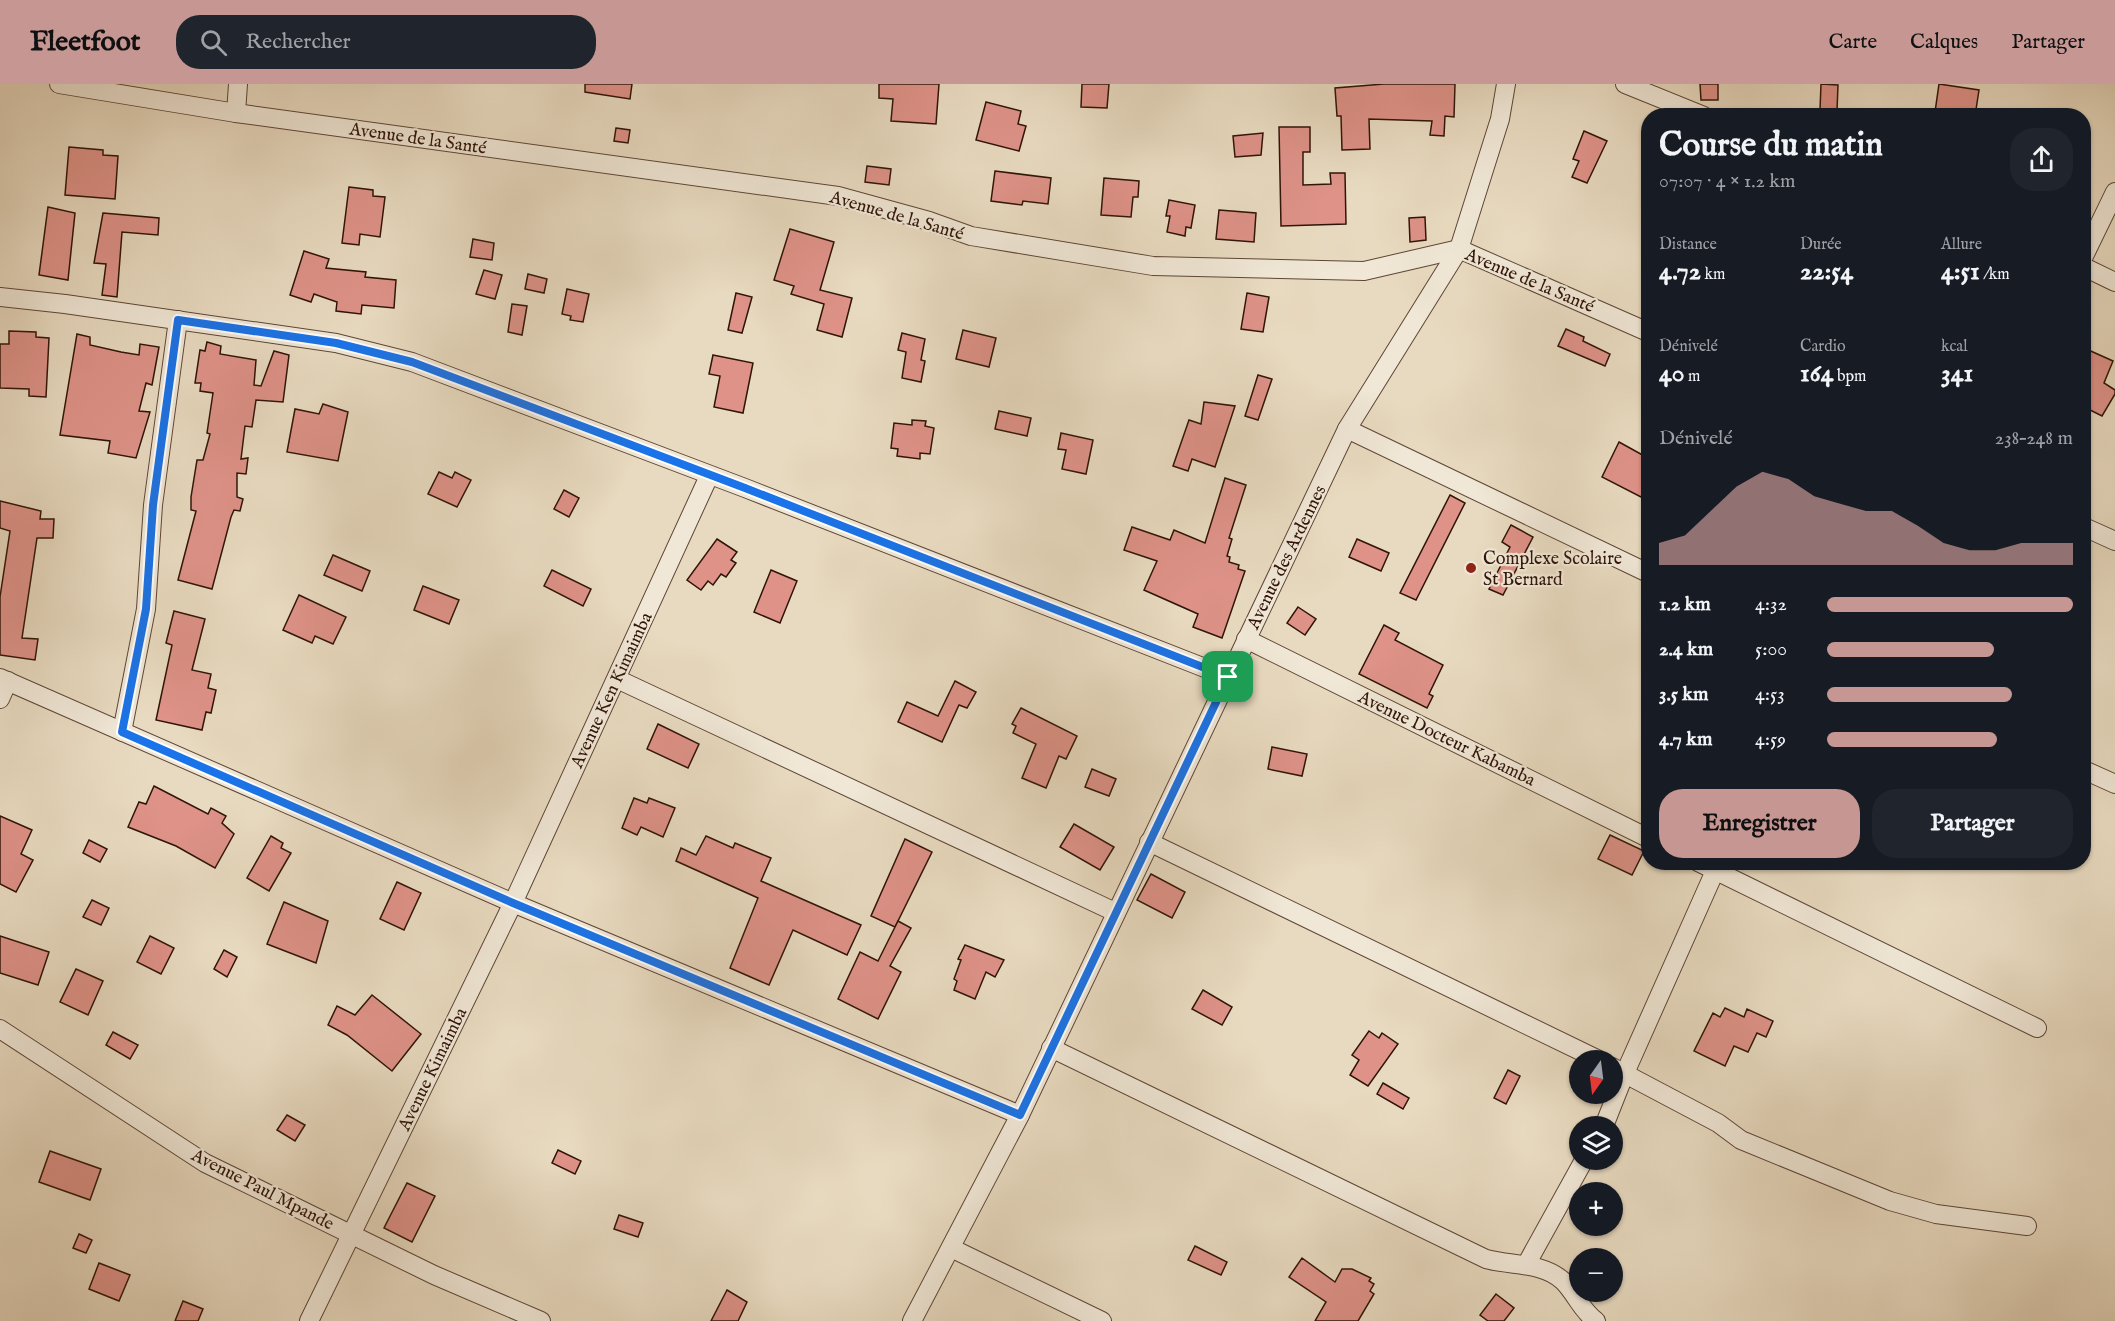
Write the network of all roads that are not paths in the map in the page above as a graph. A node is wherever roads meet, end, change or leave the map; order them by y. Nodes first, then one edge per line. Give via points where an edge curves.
1 (59, 84) edge
2 (238, 84) edge
3 (1506, 84) edge
4 (1625, 84) edge
5 (1684, 108) edge
6 (236, 113) junction
7 (2115, 192) edge
8 (2091, 242) edge
9 (1459, 249) junction
10 (2091, 270) edge
11 (2115, 282) edge
12 (0, 297) edge
13 (178, 320) junction
14 (1641, 329) edge
15 (1347, 429) junction
16 (709, 476) junction
17 (2091, 530) edge
18 (2115, 541) edge
19 (1641, 570) edge
20 (1246, 639) junction
21 (1228, 677) junction
22 (617, 679) junction
23 (4, 680) edge
24 (0, 699) edge
25 (122, 732) junction
26 (2091, 773) edge
27 (2115, 784) edge
28 (1641, 835) edge
29 (1149, 842) junction
30 (1708, 870) edge
31 (1720, 870) edge
32 (513, 903) junction
33 (1115, 912) junction
34 (2037, 1028) dead end
35 (0, 1029) edge
36 (1052, 1047) junction
37 (1578, 1050) edge
38 (1623, 1061) edge
39 (1623, 1072) edge
40 (1020, 1115) junction
41 (1578, 1170) edge
42 (2027, 1226) dead end
43 (352, 1234) junction
44 (951, 1248) junction
45 (1526, 1265) junction
46 (309, 1321) edge
47 (541, 1321) edge
48 (912, 1321) edge
49 (1102, 1321) edge
50 (1596, 1321) edge

1 - 6 street, Avenue de la Santé
2 - 6 street
3 - 9 street, Avenue des Ardennes via 1500,119
4 - 5 street
6 - 9 street, Avenue de la Santé via 838,195 971,236 1153,266 1365,271
7 - 8 street
9 - 14 street, Avenue de la Santé
9 - 15 street, Avenue des Ardennes
10 - 11 street
12 - 13 street
13 - 16 street via 336,343 412,362
13 - 25 street via 153,505 146,609
15 - 19 street
15 - 20 street, Avenue des Ardennes
16 - 21 street
16 - 22 street, Avenue Ken Kimaimba
17 - 18 street
20 - 21 street, Avenue des Ardennes
20 - 28 street, Avenue Docteur Kabamba
21 - 29 street, Avenue des Ardennes
22 - 32 street, Avenue Ken Kimaimba
22 - 33 street
23 - 24 street
23 - 25 street
25 - 32 street
26 - 27 street
29 - 33 street, Avenue des Ardennes
29 - 37 street
30 - 38 street
31 - 34 street
32 - 40 street
32 - 43 street, Avenue Kimaimba
33 - 36 street, Avenue des Ardennes
35 - 43 street, Avenue Paul Mpande via 205,1163
36 - 40 street, Avenue des Ardennes
36 - 45 street via 1486,1259
39 - 42 street via 1718,1123 1741,1140 1890,1201 1936,1214
40 - 44 street, Avenue des Ardennes
41 - 45 street
43 - 46 street, Avenue Kimaimba
43 - 47 street, Avenue Paul Mpande
44 - 48 street, Avenue des Ardennes
44 - 49 street
45 - 50 street via 1549,1271 1563,1281 1583,1311

